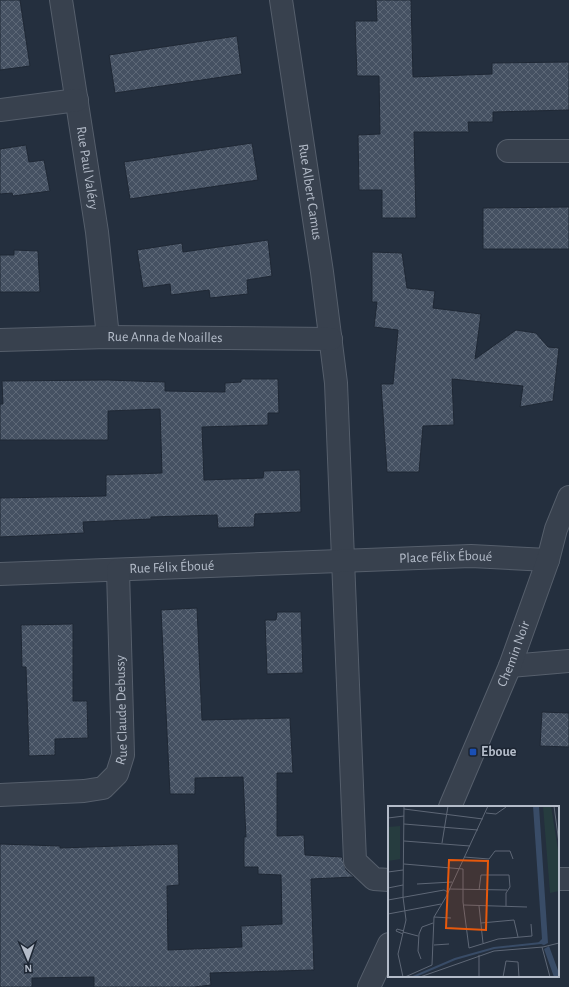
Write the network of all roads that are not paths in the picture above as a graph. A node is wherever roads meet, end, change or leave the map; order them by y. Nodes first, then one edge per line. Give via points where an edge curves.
1 (61, 0) edge
2 (281, 0) edge
3 (77, 100) junction
4 (0, 110) edge
5 (508, 151) dead end
6 (569, 151) edge
7 (108, 337) junction
8 (330, 339) junction
9 (0, 340) edge
10 (569, 497) edge
11 (562, 531) edge
12 (343, 560) junction
13 (548, 560) junction
14 (118, 570) junction
15 (0, 574) edge
16 (569, 661) edge
17 (510, 666) junction
18 (0, 795) edge
19 (450, 806) edge
20 (388, 880) edge
21 (388, 946) edge
22 (369, 987) edge

1 - 3 street, Rue Paul Valéry
2 - 8 street, Rue Albert Camus
3 - 4 street
3 - 7 street, Rue Paul Valéry via 97,232
5 - 6 street
7 - 8 street, Rue Anna de Noailles
7 - 9 street, Rue Anna de Noailles
8 - 12 street, Rue Albert Camus via 336,383
10 - 11 street, Chemin Noir
11 - 13 street, Chemin Noir
12 - 13 street, Place Félix Éboué via 471,556
12 - 14 street, Rue Félix Éboué
12 - 20 street, Rue Albert Camus via 355,861 374,879
13 - 17 street, Chemin Noir
14 - 15 street, Rue Félix Éboué
14 - 18 street, Rue Claude Debussy via 123,755 117,774 103,788 84,792
16 - 17 street
17 - 19 street, Chemin Noir
21 - 22 street

